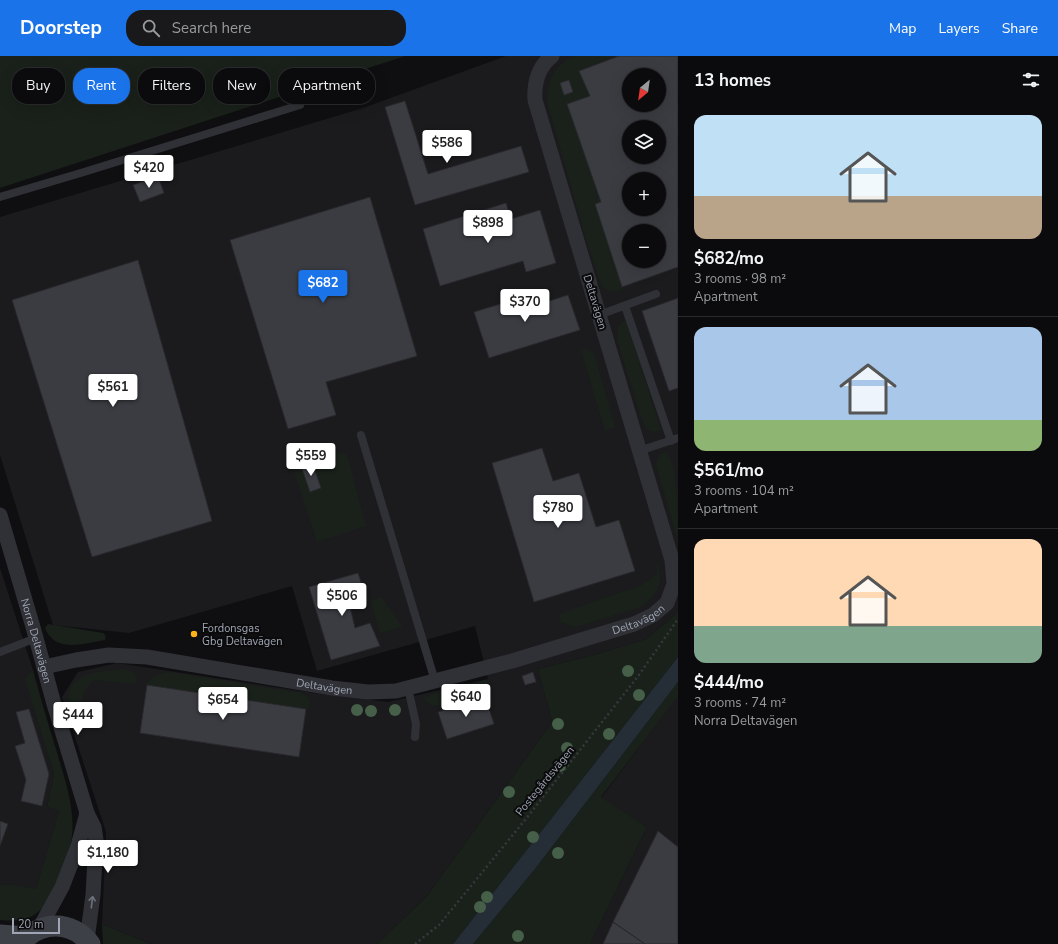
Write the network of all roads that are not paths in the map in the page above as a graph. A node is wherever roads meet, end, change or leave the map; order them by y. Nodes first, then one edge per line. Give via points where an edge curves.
1 (552, 56) edge
2 (300, 105) dead end
3 (0, 197) edge
4 (656, 294) dead end
5 (625, 306) junction
6 (599, 315) junction
7 (361, 435) dead end
8 (674, 439) edge
9 (639, 451) junction
10 (0, 515) edge
11 (36, 638) junction
12 (0, 652) edge
13 (44, 667) junction
14 (435, 681) junction
15 (408, 688) junction
16 (415, 737) dead end
17 (87, 813) junction
18 (0, 935) edge
19 (28, 937) edge
20 (89, 942) edge

1 - 6 street, Deltavägen via 538,74 534,88 535,100
2 - 3 lane
4 - 5 lane
5 - 6 lane
5 - 8 lane
6 - 9 street, Deltavägen
7 - 14 lane
8 - 9 lane
9 - 14 street, Deltavägen via 672,560 674,584 667,603 653,616 634,624
10 - 11 street, Norra Deltavägen
11 - 12 lane
11 - 13 street, Norra Deltavägen
13 - 15 street, Deltavägen via 110,654 147,657 362,692
13 - 17 street, Norra Deltavägen
14 - 15 street, Deltavägen
15 - 16 lane via 416,724
17 - 19 street via 78,846 62,887
20 -> 17 street, Norra Deltavägen via 96,840 94,827
18 - 19 main road
19 - 20 main road via 53,926 68,927

